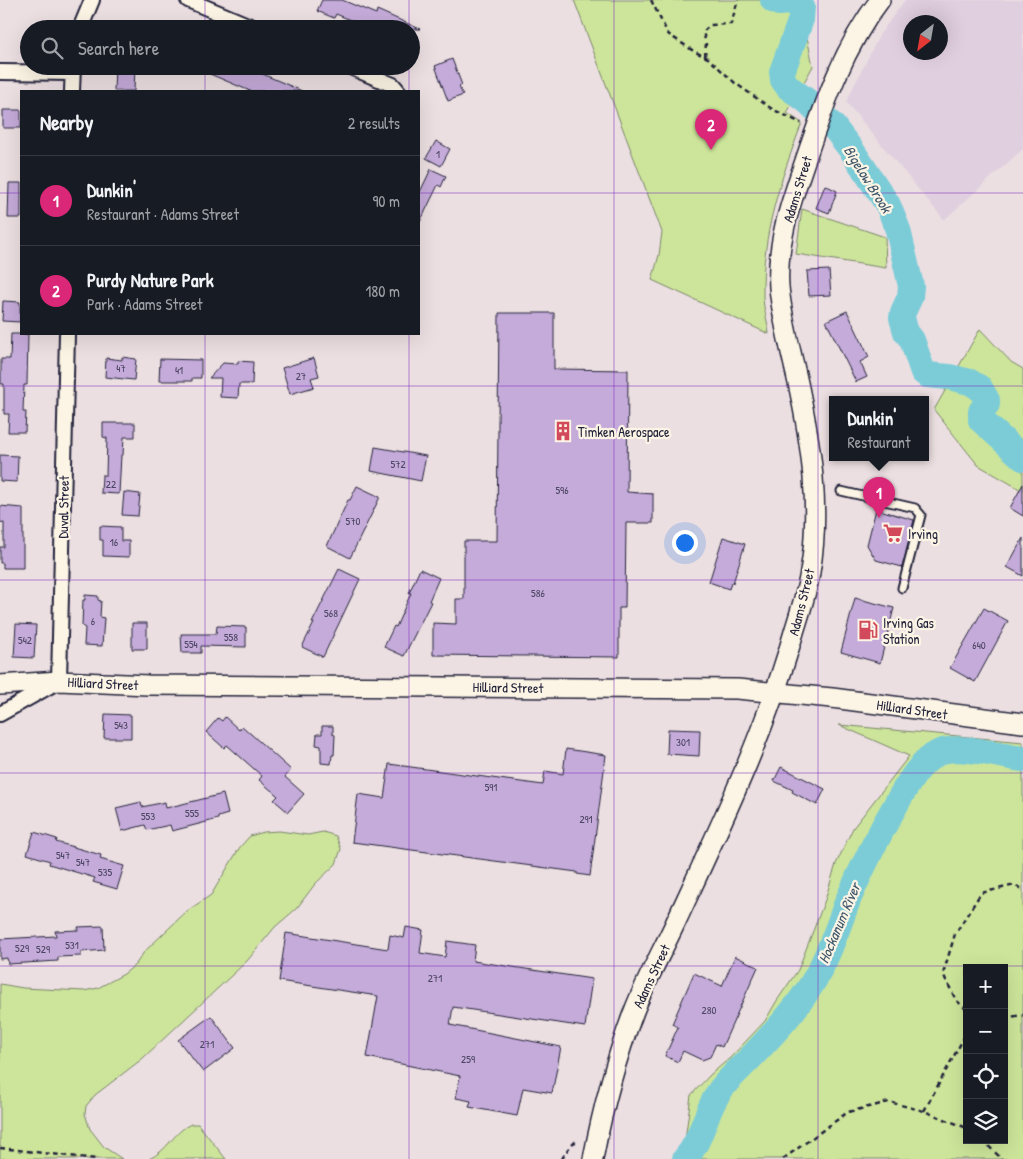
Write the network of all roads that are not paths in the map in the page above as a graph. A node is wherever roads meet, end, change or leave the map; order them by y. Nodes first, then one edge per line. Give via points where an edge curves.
1 (92, 0) edge
2 (880, 0) edge
3 (193, 1) edge
4 (84, 20) edge
5 (236, 20) edge
6 (20, 71) edge
7 (0, 72) edge
8 (73, 75) edge
9 (369, 75) edge
10 (72, 90) edge
11 (397, 90) edge
12 (67, 335) edge
13 (841, 492) dead end
14 (902, 588) dead end
15 (59, 680) junction
16 (0, 685) edge
17 (776, 692) junction
18 (0, 714) edge
19 (1023, 723) edge
20 (592, 1159) edge

1 - 4 street
2 - 17 main road, Adams Street via 848,51 815,119 781,244 779,284 812,463 814,532 810,571
3 - 5 street
6 - 7 street
8 - 10 street
9 - 11 street
12 - 15 street, Duval Street
13 - 14 lane via 915,508 921,515
15 - 16 main road
15 - 17 main road, Hilliard Street via 157,685 737,689
15 - 18 street, Hilliard Street
17 - 19 main road, Hilliard Street
17 - 20 main road, Adams Street via 722,822 635,1010 605,1099

